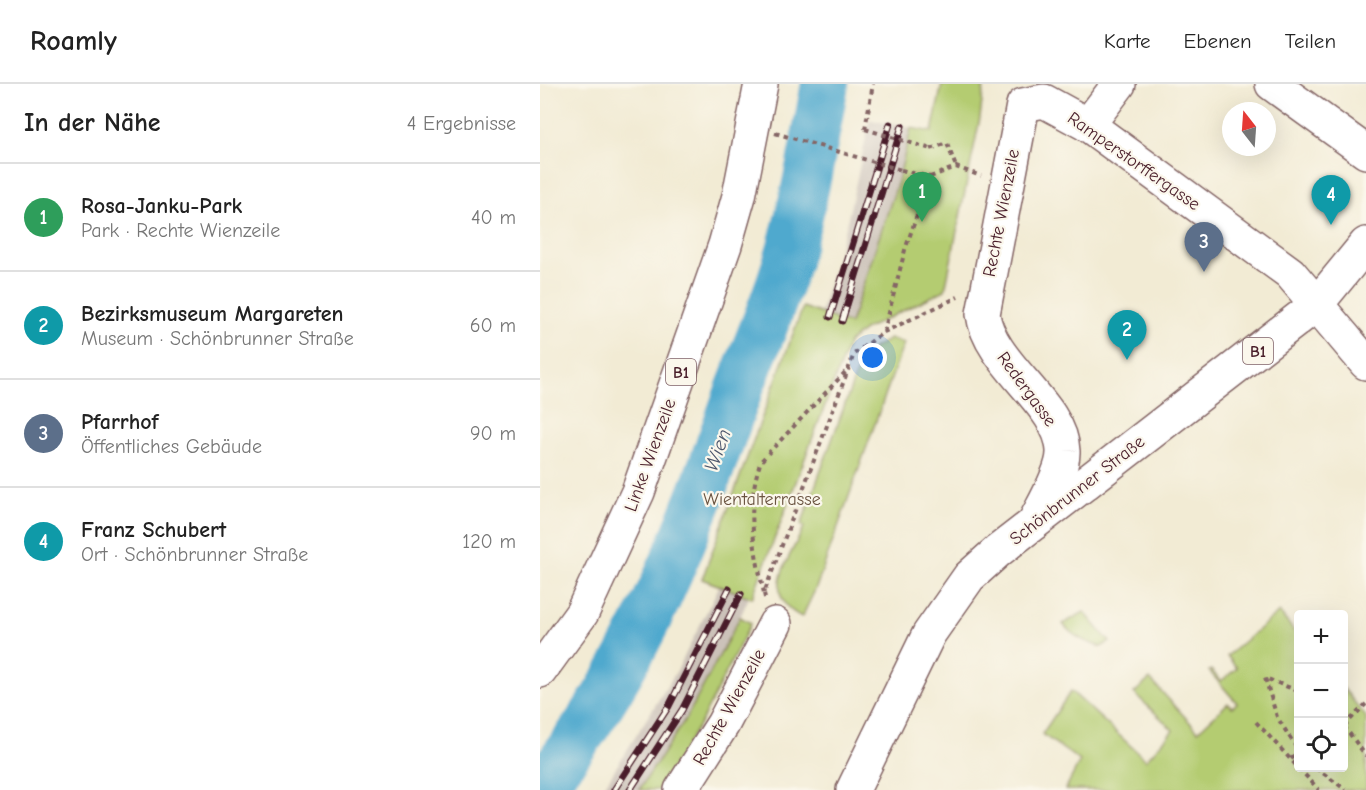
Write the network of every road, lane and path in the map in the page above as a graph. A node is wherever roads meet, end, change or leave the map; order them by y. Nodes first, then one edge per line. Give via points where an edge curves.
1 (761, 84) edge
2 (873, 84) edge
3 (1119, 84) edge
4 (1272, 84) edge
5 (1023, 105) joint
6 (1088, 125) junction
7 (775, 133) dead end
8 (1366, 152) edge
9 (956, 167) junction
10 (930, 177) junction
11 (1004, 197) junction
12 (1366, 244) edge
13 (953, 299) dead end
14 (1316, 305) junction
15 (984, 323) joint
16 (884, 332) junction
17 (1366, 363) edge
18 (848, 369) junction
19 (1034, 523) junction
20 (764, 593) junction
21 (775, 624) joint
22 (540, 671) edge
23 (1294, 689) edge
24 (1366, 704) edge
25 (1256, 722) dead end
26 (1348, 722) edge
27 (1348, 731) edge
28 (1294, 744) edge
29 (1294, 756) edge
30 (1366, 756) edge
31 (1291, 759) junction
32 (1321, 772) edge
33 (681, 790) edge
34 (853, 790) edge
35 (1319, 790) edge
36 (1346, 790) edge

1 - 22 main road, Linke Wienzeile / B1 via 725,246 638,492 582,613
2 - 9 path, bridge via 865,129 931,149 947,143
3 - 6 main road
4 - 8 main road
5 - 6 main road, Ramperstorffergasse via 1044,101
5 - 11 main road, Rechte Wienzeile
6 - 14 main road, Ramperstorffergasse via 1290,273
7 - 10 path, bridge
9 - 10 path
9 - 11 path via 979,174
10 - 16 path via 905,250
11 - 15 main road, Rechte Wienzeile via 986,289
12 - 14 main road, Schönbrunner Straße / B1
13 - 16 path
14 - 17 main road, Ramperstorffergasse
14 - 19 main road, Schönbrunner Straße / B1
15 - 19 main road, Redergasse via 1000,352 1057,427 1063,451 1053,485
16 - 18 path via 854,354
18 - 20 path
18 - 20 path, bridge via 761,461 756,473 752,523
19 - 34 main road, Schönbrunner Straße / B1 via 969,577 947,605
20 - 21 path
21 - 33 main road, Rechte Wienzeile via 723,724
23 - 28 path via 1265,678 1277,717
24 - 26 path
25 - 31 path
27 - 30 path
29 - 31 path
31 - 35 path
32 - 36 path

